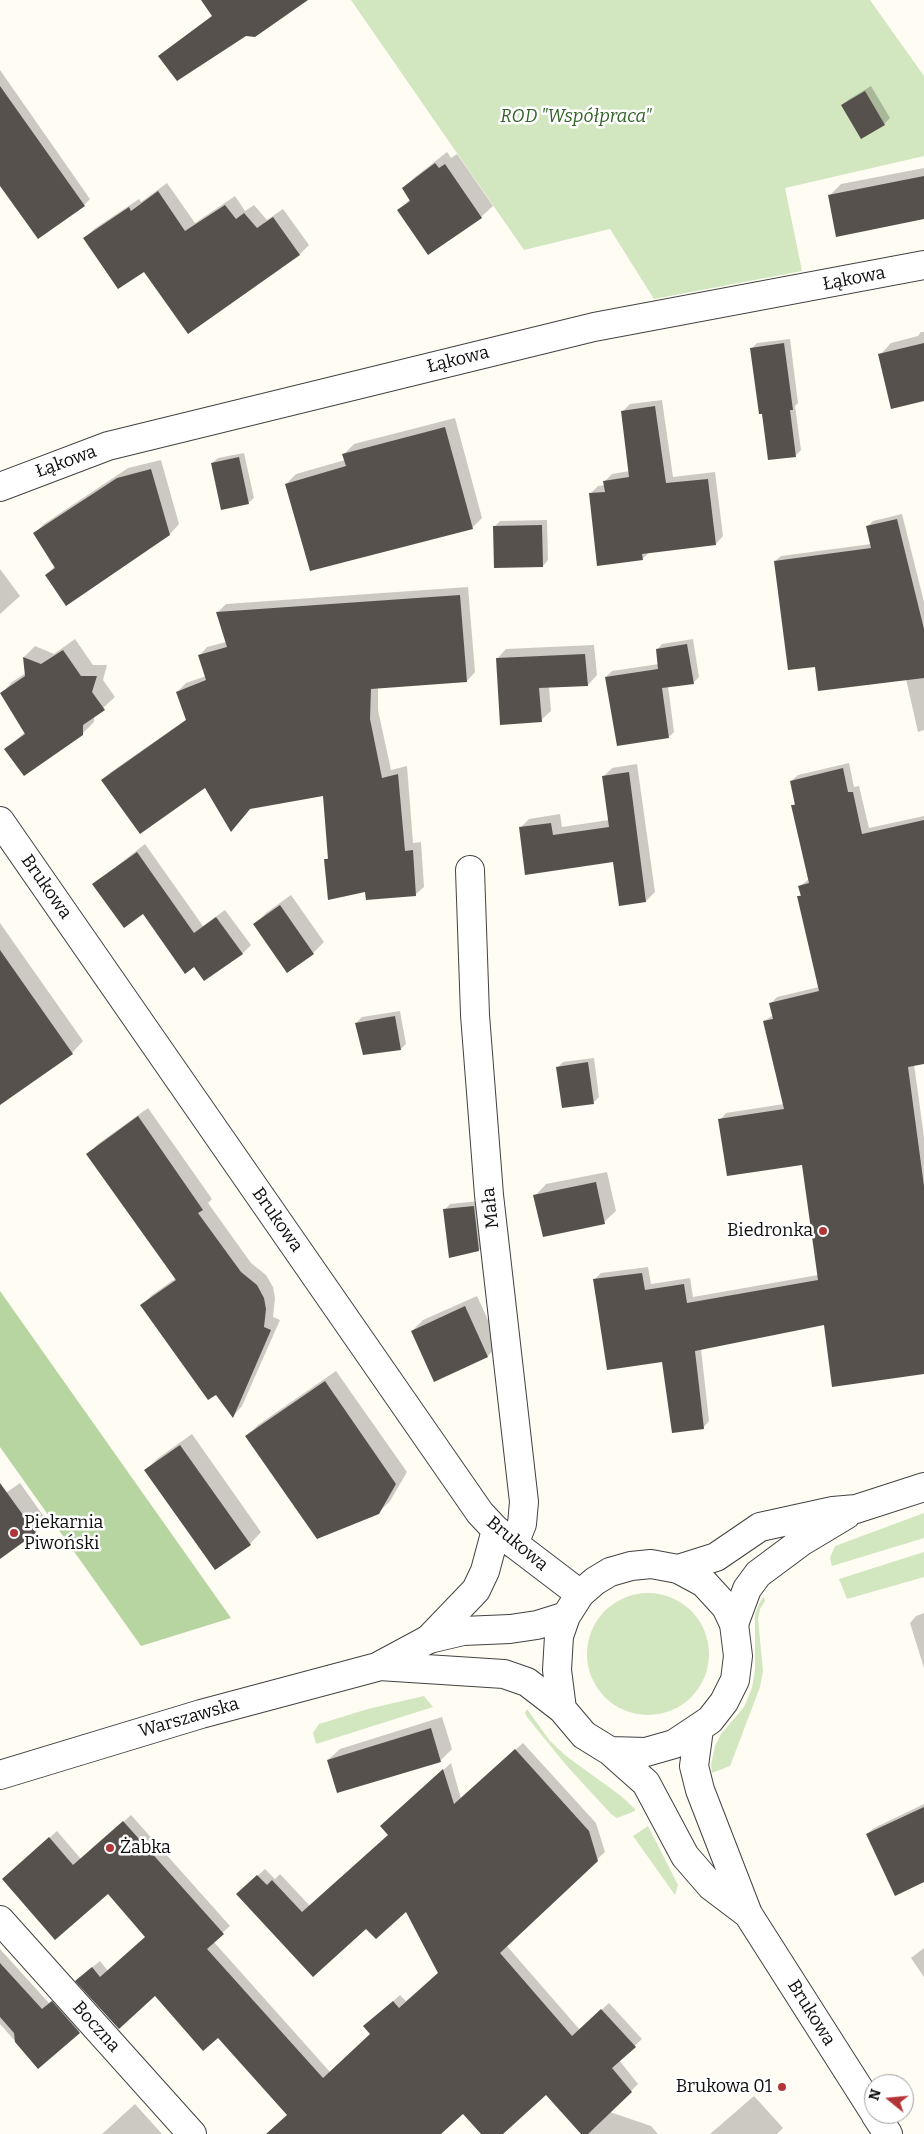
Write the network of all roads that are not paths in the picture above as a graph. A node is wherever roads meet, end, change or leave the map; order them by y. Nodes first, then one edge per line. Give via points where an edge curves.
1 (924, 265) edge
2 (0, 487) edge
3 (0, 821) edge
4 (470, 870) dead end
5 (924, 1487) edge
6 (856, 1509) junction
7 (505, 1537) junction
8 (678, 1569) junction
9 (573, 1605) junction
10 (734, 1624) junction
11 (429, 1639) junction
12 (380, 1666) junction
13 (562, 1709) junction
14 (699, 1729) junction
15 (610, 1751) junction
16 (0, 1775) edge
17 (748, 1914) junction
18 (0, 1920) edge
19 (864, 2096) edge
20 (192, 2134) edge

1 - 2 street, Łąkowa via 594,327 108,446
3 - 7 street, Brukowa via 480,1513
4 - 7 street, Mała via 475,1015 489,1195 524,1502 522,1524
5 - 6 street
6 - 8 street via 760,1527 716,1556
6 - 10 street via 801,1542 758,1574 747,1589
7 - 9 street, Brukowa
7 - 11 street, Warszawska via 476,1590
8 - 9 street via 651,1564 610,1572 595,1581
8 - 10 street via 704,1583 726,1607
9 - 11 street, Warszawska via 537,1625 510,1630 463,1630
9 - 13 street via 560,1636 557,1670
10 - 14 street via 738,1656 735,1680 724,1702
11 - 12 street, Warszawska
12 - 13 street, Warszawska via 504,1674 527,1682
12 - 16 street, Warszawska via 201,1714
13 - 15 street, Warszawska via 584,1735
14 - 15 street via 674,1744 646,1752
14 - 17 street, Brukowa via 694,1766 700,1790
15 - 17 street, Brukowa via 646,1784 685,1856 704,1879
17 - 19 street, Brukowa
18 - 20 street, Boczna

